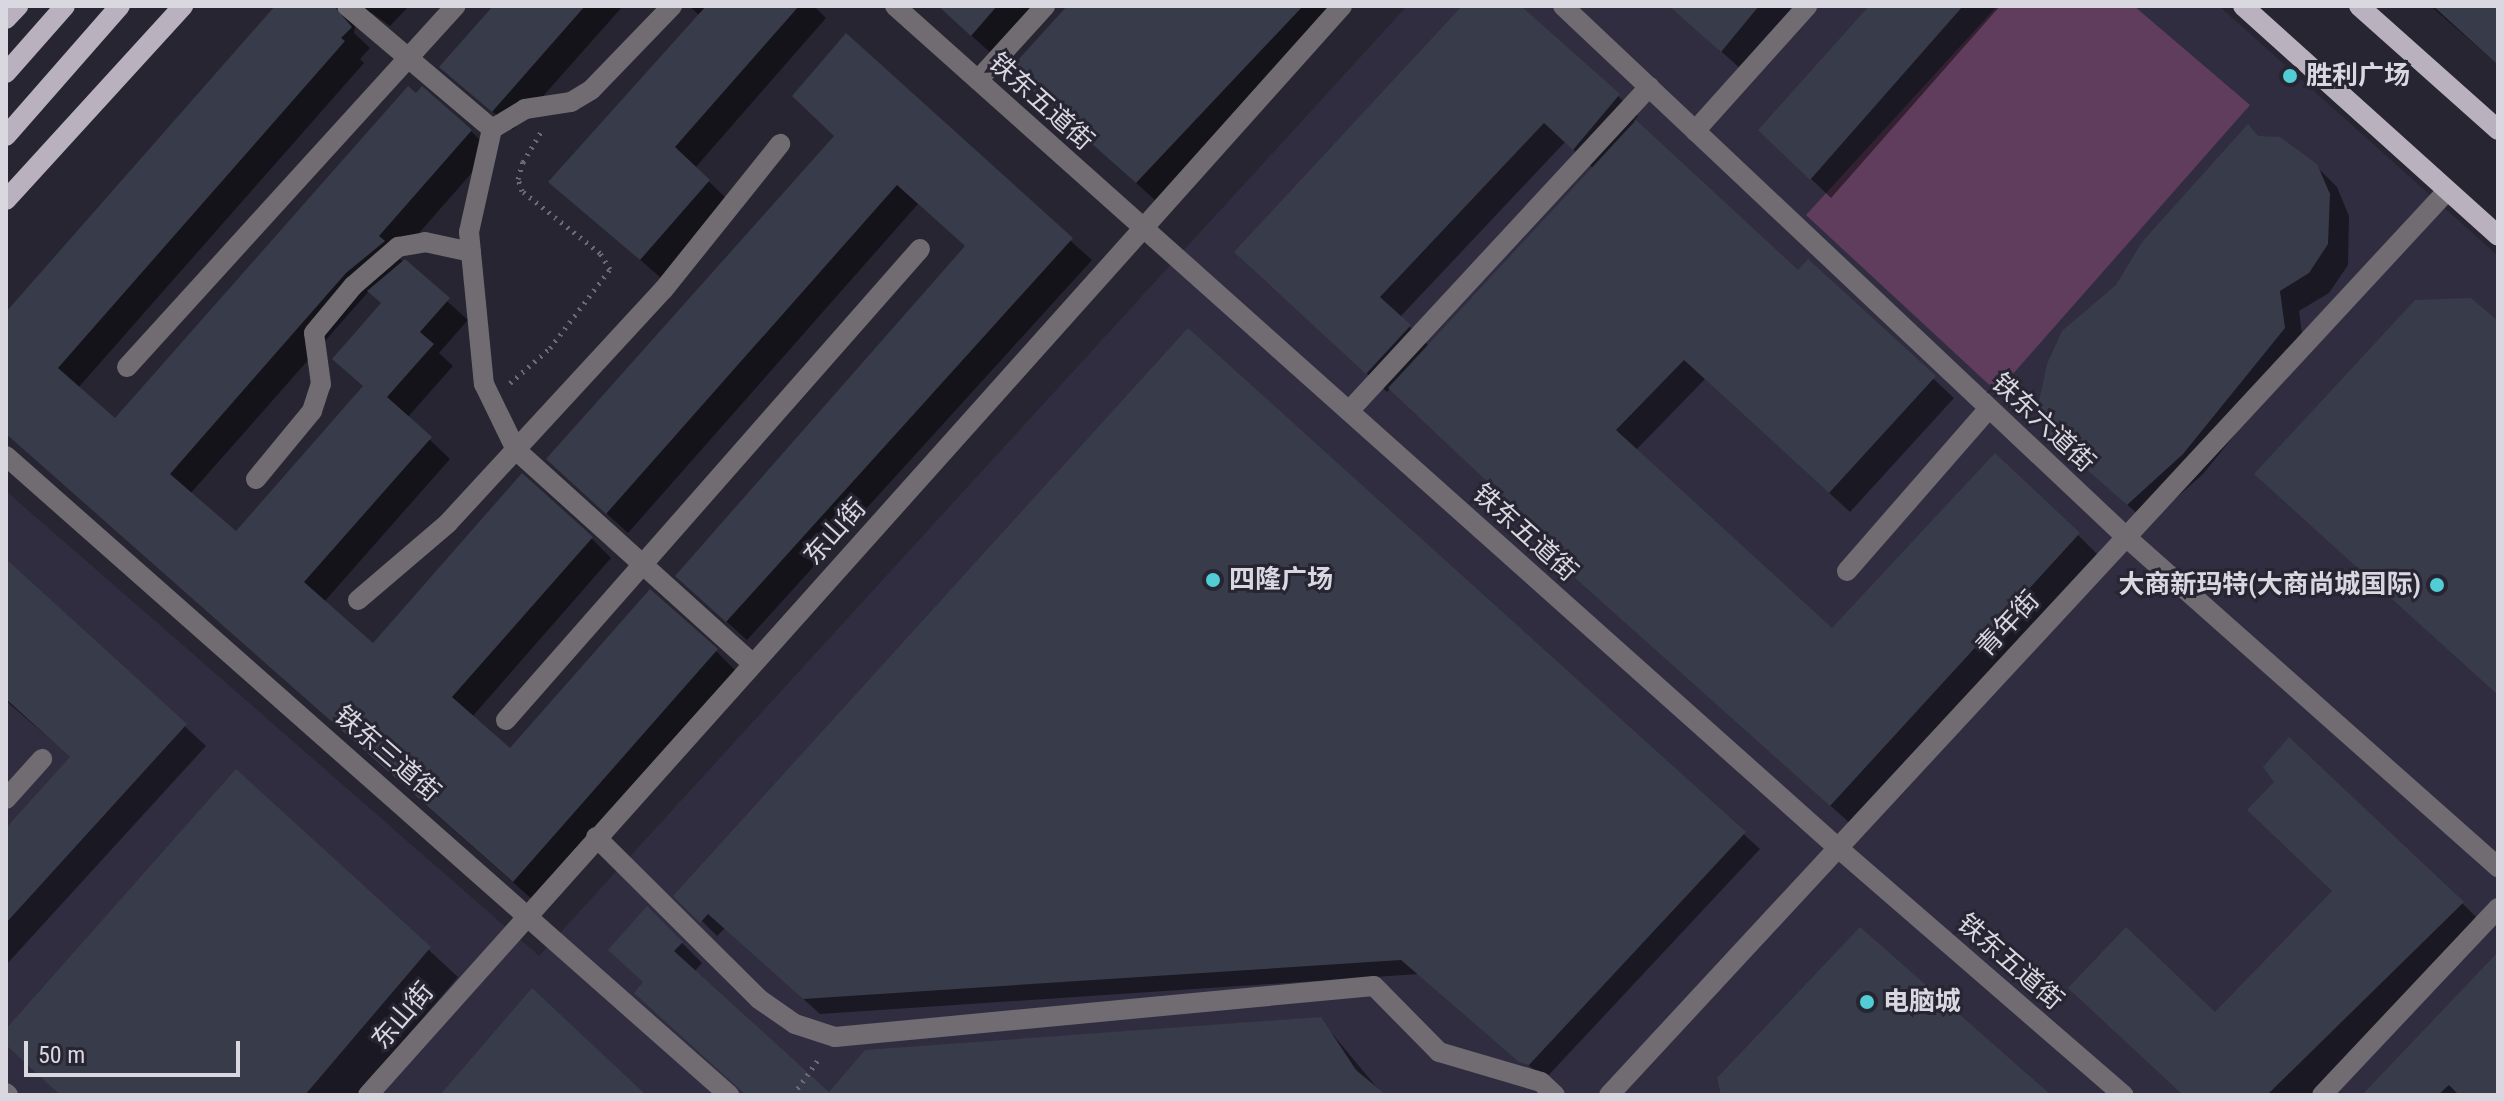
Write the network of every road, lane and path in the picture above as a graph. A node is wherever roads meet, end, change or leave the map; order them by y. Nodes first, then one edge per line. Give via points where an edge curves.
1 (18, 6) edge
2 (65, 6) edge
3 (120, 6) edge
4 (183, 6) edge
5 (347, 6) edge
6 (456, 6) edge
7 (672, 6) edge
8 (895, 6) edge
9 (1045, 6) edge
10 (1342, 6) edge
11 (1563, 6) edge
12 (1807, 6) edge
13 (2243, 6) edge
14 (2359, 6) edge
15 (6, 19) edge
16 (408, 57) junction
17 (6, 73) edge
18 (978, 80) junction
19 (1649, 87) junction
20 (537, 106) junction
21 (492, 129) junction
22 (2498, 130) edge
23 (1695, 131) junction
24 (6, 136) edge
25 (780, 144) dead end
26 (2447, 191) junction
27 (6, 200) edge
28 (1143, 227) junction
29 (2498, 236) edge
30 (920, 249) dead end
31 (471, 252) junction
32 (127, 367) dead end
33 (492, 399) junction
34 (1989, 408) junction
35 (1349, 411) junction
36 (516, 450) junction
37 (6, 456) edge
38 (256, 479) dead end
39 (2125, 536) junction
40 (644, 565) junction
41 (1847, 571) dead end
42 (358, 600) dead end
43 (752, 663) junction
44 (506, 720) dead end
45 (42, 759) dead end
46 (6, 799) edge
47 (596, 837) junction
48 (1837, 847) junction
49 (2498, 867) edge
50 (2498, 908) edge
51 (529, 913) junction
52 (835, 1037) junction
53 (368, 1095) edge
54 (729, 1095) edge
55 (793, 1095) edge
56 (1555, 1095) edge
57 (1609, 1095) edge
58 (2123, 1095) edge
59 (2322, 1095) edge

1 - 15 main road
2 - 17 main road
3 - 24 main road
4 - 27 main road
5 - 16 street
6 - 16 street
7 - 20 street via 591,90 571,102
8 - 18 street, 铁东五道街
9 - 18 street
10 - 28 street, 东山街
11 - 19 street, 铁东六道街
12 - 23 street
13 - 26 main road
14 - 22 main road
16 - 21 street
16 - 32 street
18 - 28 street, 铁东五道街
19 - 23 street, 铁东六道街
19 - 35 street
20 - 21 street
20 - 33 path via 545,118 540,141 518,179 522,191 600,253 610,269 606,281 550,348
21 - 31 street via 469,232
23 - 34 street, 铁东六道街
25 - 36 street via 664,289
26 - 29 main road
26 - 39 street, 青年街
28 - 35 street, 铁东五道街
28 - 43 street, 东山街
30 - 40 street
31 - 33 street via 484,384
31 - 38 street via 425,242 398,247 353,286 314,333 321,384 312,411
33 - 36 street
34 - 39 street, 铁东六道街
34 - 41 street
35 - 48 street, 铁东五道街
36 - 40 street
36 - 42 street via 448,523
37 - 51 street, 铁东三道街
39 - 48 street, 青年街
39 - 49 street, 铁东六道街
40 - 43 street
40 - 44 street
43 - 47 street, 东山街
45 - 46 street
47 - 51 street, 东山街
47 - 52 street via 759,999 795,1024
48 - 57 street, 青年街
48 - 58 street, 铁东五道街
50 - 59 street
51 - 53 street, 东山街
51 - 54 street, 铁东三道街
52 - 55 path
52 - 56 street via 1374,986 1439,1052 1541,1082

